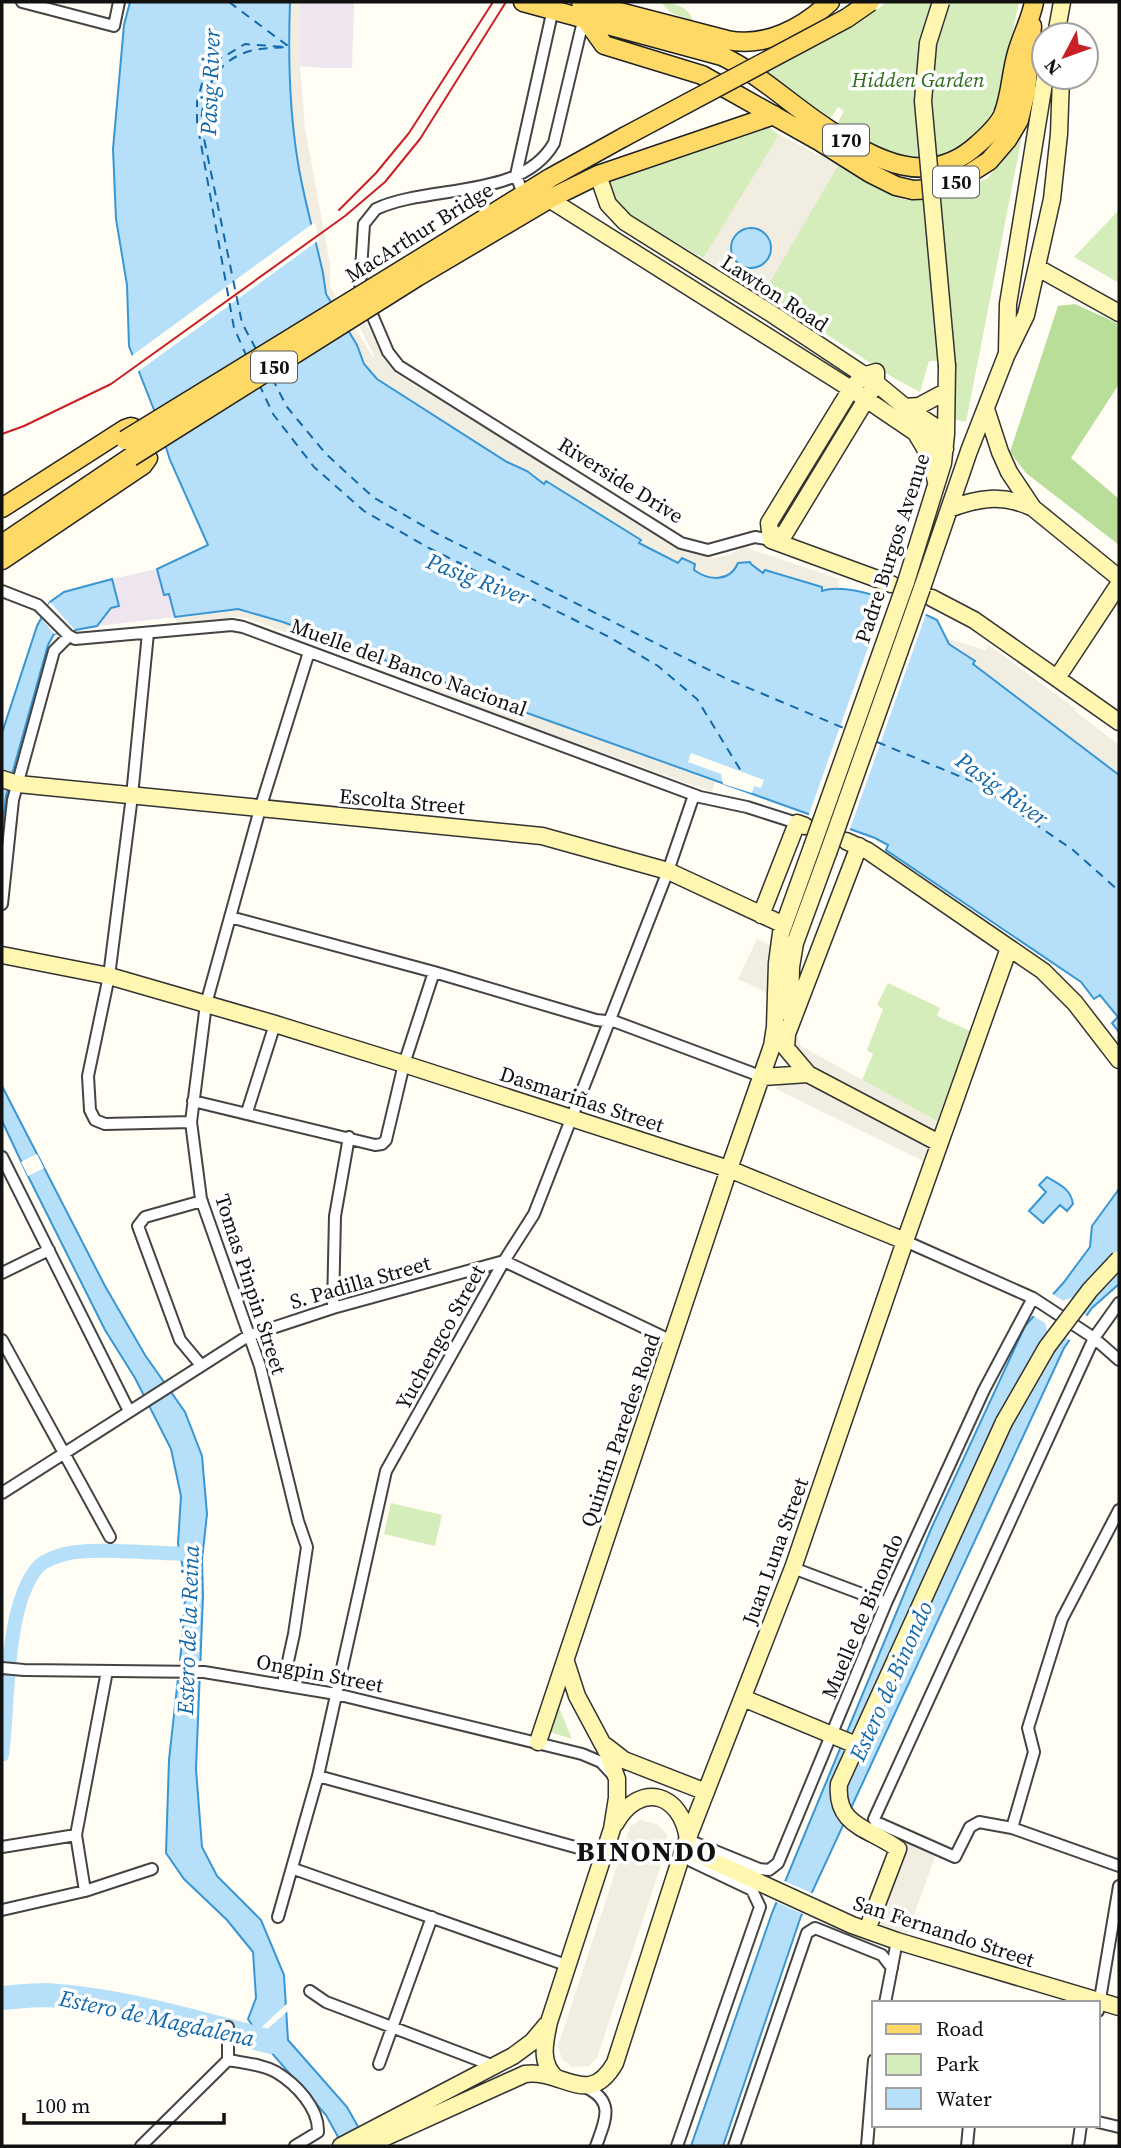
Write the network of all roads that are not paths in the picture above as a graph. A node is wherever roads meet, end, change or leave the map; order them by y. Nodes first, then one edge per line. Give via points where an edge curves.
1 (22, 2) edge
2 (119, 2) edge
3 (523, 2) edge
4 (830, 2) edge
5 (870, 2) edge
6 (941, 2) edge
7 (1062, 2) edge
8 (1034, 5) edge
9 (553, 9) junction
10 (583, 10) edge
11 (1059, 21) edge
12 (1043, 91) edge
13 (1061, 91) edge
14 (774, 115) junction
15 (516, 175) junction
16 (598, 175) junction
17 (523, 194) junction
18 (549, 198) junction
19 (1038, 268) junction
20 (413, 271) junction
21 (360, 285) dead end
22 (1119, 313) edge
23 (373, 317) dead end
24 (1006, 356) junction
25 (869, 379) junction
26 (851, 389) junction
27 (945, 392) junction
28 (866, 399) junction
29 (905, 407) junction
30 (986, 409) junction
31 (916, 433) junction
32 (129, 434) junction
33 (946, 441) junction
34 (139, 457) junction
35 (936, 486) junction
36 (2, 508) edge
37 (1034, 508) junction
38 (949, 509) junction
39 (2, 518) edge
40 (771, 540) junction
41 (2, 544) edge
42 (2, 560) edge
43 (1119, 578) edge
44 (898, 583) junction
45 (1119, 584) edge
46 (2, 591) edge
47 (927, 593) junction
48 (148, 633) junction
49 (67, 634) junction
50 (309, 652) junction
51 (1057, 678) junction
52 (1119, 722) edge
53 (10, 782) edge
54 (694, 795) junction
55 (132, 796) junction
56 (260, 809) junction
57 (801, 825) joint
58 (820, 850) junction
59 (668, 872) junction
60 (2, 904) edge
61 (761, 915) junction
62 (230, 917) junction
63 (784, 925) junction
64 (1009, 948) junction
65 (2, 955) edge
66 (434, 972) junction
67 (109, 976) junction
68 (206, 1004) junction
69 (609, 1021) junction
70 (275, 1024) junction
71 (789, 1028) junction
72 (1119, 1060) edge
73 (404, 1064) junction
74 (808, 1074) junction
75 (763, 1077) junction
76 (193, 1101) junction
77 (247, 1112) junction
78 (573, 1118) junction
79 (191, 1122) junction
80 (349, 1137) junction
81 (939, 1143) junction
82 (2, 1157) edge
83 (729, 1169) junction
84 (202, 1202) junction
85 (905, 1241) junction
86 (49, 1250) junction
87 (1119, 1259) edge
88 (504, 1261) junction
89 (2, 1273) edge
90 (1038, 1301) junction
91 (1119, 1303) edge
92 (333, 1308) junction
93 (247, 1336) junction
94 (1094, 1338) junction
95 (2, 1340) edge
96 (673, 1341) junction
97 (1119, 1360) edge
98 (200, 1364) junction
99 (129, 1411) junction
100 (63, 1452) junction
101 (2, 1493) edge
102 (1119, 1510) edge
103 (110, 1537) dead end
104 (793, 1568) junction
105 (886, 1603) junction
106 (566, 1661) junction
107 (2, 1668) edge
108 (107, 1671) junction
109 (283, 1684) junction
110 (336, 1694) junction
111 (743, 1698) junction
112 (836, 1735) junction
113 (599, 1739) junction
114 (538, 1742) junction
115 (856, 1745) junction
116 (318, 1776) junction
117 (617, 1779) junction
118 (706, 1792) junction
119 (612, 1829) junction
120 (1012, 1829) junction
121 (76, 1835) junction
122 (901, 1842) junction
123 (686, 1844) junction
124 (2, 1847) edge
125 (604, 1855) junction
126 (1119, 1866) edge
127 (152, 1869) dead end
128 (293, 1869) junction
129 (1119, 1886) edge
130 (85, 1891) junction
131 (2, 1910) edge
132 (432, 1916) junction
133 (278, 1917) dead end
134 (867, 1930) junction
135 (897, 1941) junction
136 (566, 1965) junction
137 (892, 1968) junction
138 (310, 1991) dead end
139 (885, 2001) edge
140 (1081, 2001) edge
141 (1100, 2001) edge
142 (1100, 2007) edge
143 (1119, 2007) edge
144 (549, 2022) junction
145 (228, 2027) dead end
146 (392, 2027) junction
147 (228, 2060) junction
148 (379, 2064) dead end
149 (494, 2066) junction
150 (556, 2078) junction
151 (585, 2087) junction
152 (872, 2088) edge
153 (1100, 2122) edge
154 (969, 2127) edge
155 (1081, 2127) edge
156 (1119, 2127) edge
157 (367, 2142) edge
158 (141, 2146) edge
159 (295, 2146) edge
160 (341, 2146) edge
161 (596, 2146) edge
162 (677, 2146) edge
163 (734, 2146) edge
164 (867, 2146) edge
165 (967, 2146) edge
166 (1078, 2146) edge

1 - 2 street via 114,26
3 - 9 main road, 170
4 - 10 main road, 170 via 789,30 748,43
5 - 17 main road, MacArthur Bridge / 150, bridge
6 - 27 street, Padre Burgos Avenue, bridge via 928,43 923,101 947,366
7 - 11 street
8 - 10 main road, 170 via 1016,55 1002,117 969,153 933,168 906,167 874,157 722,56
8 - 14 main road, 150 via 1031,56 1019,120 989,161 953,184 913,190 895,186
9 - 10 main road, 170
9 - 15 street
10 - 14 main road via 604,45 702,75
10 - 15 street via 554,142 538,163
12 - 24 street, Padre Burgos Avenue via 1007,304
13 - 19 street, Padre Burgos Avenue via 1052,199
14 - 16 main road, MacArthur Bridge / 150
15 - 17 street
15 - 21 street via 376,208 364,224
16 - 18 main road, MacArthur Bridge / 150
16 - 25 street, Lawton Road via 608,204 625,222
17 - 20 main road, MacArthur Bridge / 150
18 - 20 main road, MacArthur Bridge / 150
18 - 26 street, Lawton Road
19 - 22 street
19 - 24 street, Padre Burgos Avenue via 1026,315
20 - 32 main road, MacArthur Bridge / 150, bridge
20 - 34 main road, MacArthur Bridge / 150, bridge
23 - 40 street, Riverside Drive via 387,352 399,366 681,543 708,550 755,537
24 - 30 street, Padre Burgos Avenue
25 - 26 street
25 - 28 street
25 - 29 street, Lawton Road
26 - 28 street, Lawton Road
26 - 40 street via 769,523
27 - 29 street
27 - 33 street, Padre Burgos Avenue
28 - 31 street, Lawton Road
28 - 40 street via 786,533
29 - 33 street, Lawton Road
30 - 37 street via 1009,472
30 - 38 street, Padre Burgos Avenue
31 - 33 street, Lawton Road
31 - 35 street via 928,450
32 - 36 main road via 128,428
32 - 39 main road, MacArthur Bridge / 150
33 - 35 street, Padre Burgos Avenue
34 - 41 main road, MacArthur Bridge / 150
34 - 42 main road via 143,465
35 - 44 street, Padre Burgos Avenue
37 - 38 street via 1018,501 984,498
37 - 43 street
38 - 47 street, Padre Burgos Avenue
40 - 44 street, Riverside Drive
44 - 58 street, Padre Burgos Avenue, bridge
45 - 51 street
46 - 49 street via 38,605
47 - 51 street
47 - 58 street, Padre Burgos Avenue, bridge
48 - 49 street, Muelle del Banco Nacional via 80,639
48 - 50 street, Muelle del Banco Nacional via 237,625
48 - 55 street
49 - 53 street via 54,651
50 - 54 street, Muelle del Banco Nacional
50 - 56 street, Tomas Pinpin Street
51 - 52 street
53 - 55 street, Escolta Street
53 - 60 street
54 - 57 street, Muelle del Banco Nacional
54 - 59 street, Yuchengco Street
55 - 56 street, Escolta Street
55 - 67 street
56 - 59 street, Escolta Street via 542,836
56 - 62 street, Tomas Pinpin Street
57 - 61 street
58 - 63 street, Quintin Paredes Road
58 - 71 street via 795,943
59 - 61 street, Escolta Street
59 - 69 street, Yuchengco Street
61 - 63 street, Escolta Street
62 - 66 street
62 - 68 street, Tomas Pinpin Street
63 - 75 street, Quintin Paredes Road via 777,963 775,1027
64 - 71 street via 853,843
64 - 72 street via 1043,971
64 - 81 street, Juan Luna Street
65 - 67 street, Dasmariñas Street
66 - 69 street
66 - 73 street
67 - 68 street, Dasmariñas Street
67 - 79 street via 88,1076 95,1120 105,1124
68 - 70 street, Dasmariñas Street
68 - 76 street, Tomas Pinpin Street
69 - 75 street
69 - 78 street, Yuchengco Street
70 - 73 street, Dasmariñas Street
70 - 77 street
71 - 74 street via 786,1048
73 - 78 street, Dasmariñas Street
73 - 80 street via 386,1140 375,1145
74 - 75 street
74 - 81 street
75 - 83 street, Quintin Paredes Road
76 - 77 street
76 - 79 street, Tomas Pinpin Street
77 - 80 street
78 - 83 street, Dasmariñas Street
78 - 88 street, Yuchengco Street via 534,1214
79 - 84 street, Tomas Pinpin Street
80 - 92 street via 335,1216
81 - 85 street, Juan Luna Street
82 - 86 street
83 - 85 street, Dasmariñas Street
83 - 96 street, Quintin Paredes Road
84 - 93 street, Tomas Pinpin Street
84 - 98 street via 145,1217 138,1226 180,1340
85 - 90 street, Dasmariñas Street
85 - 104 street, Juan Luna Street
86 - 89 street
86 - 99 street
87 - 115 street, bridge via 1047,1347 1004,1422
88 - 92 street, S. Padilla Street
88 - 96 street
88 - 110 street, Yuchengco Street via 386,1471
90 - 94 street, Dasmariñas Street
90 - 105 street, Muelle de Binondo via 984,1390
91 - 94 street
92 - 93 street, S. Padilla Street
93 - 98 street, S. Padilla Street
93 - 109 street, Tomas Pinpin Street via 260,1366 307,1547
94 - 97 street, Dasmariñas Street
94 - 122 street via 874,1815 876,1822
95 - 100 street
96 - 106 street, Quintin Paredes Road
98 - 99 street, S. Padilla Street
99 - 100 street, S. Padilla Street
100 - 101 street, S. Padilla Street
100 - 103 street
102 - 120 street via 1062,1619 1028,1728 1034,1752
104 - 105 street
104 - 111 street, Juan Luna Street
105 - 112 street, Muelle de Binondo
106 - 113 street via 577,1696
106 - 114 street, Quintin Paredes Road
107 - 108 street, Ongpin Street
108 - 109 street, Ongpin Street via 177,1670
108 - 121 street
109 - 110 street, Ongpin Street
110 - 114 street, Ongpin Street
110 - 116 street, Yuchengco Street
111 - 112 street
111 - 118 street, Juan Luna Street
112 - 115 street
112 - 123 street, Muelle de Binondo via 774,1867 759,1869
113 - 117 street
113 - 118 street via 624,1760
114 - 117 street, Ongpin Street via 601,1762
115 - 122 street via 839,1784 840,1807 864,1829
116 - 125 street
116 - 128 street, Yuchengco Street
117 - 119 street
118 - 123 street, Juan Luna Street
119 - 123 street via 633,1802 652,1796 676,1811 683,1821
119 - 125 street
120 - 122 street via 974,1822 955,1857
120 - 126 street
121 - 124 street
121 - 130 street
122 - 134 street
123 - 134 street, San Fernando Street via 711,1860
123 - 151 street, Juan Luna Street via 615,2063 606,2076
123 - 162 street via 691,1861 752,1890 760,1908
125 - 136 street
127 - 130 street
128 - 132 street
128 - 133 street, Yuchengco Street
129 - 141 street
130 - 131 street
132 - 136 street
132 - 146 street
134 - 135 street, San Fernando Street
135 - 137 street
135 - 140 street, San Fernando Street
136 - 144 street
137 - 139 street
137 - 163 street via 882,1955 815,1928 807,1933
138 - 146 street via 326,2002
142 - 143 street, San Fernando Street
144 - 149 street via 527,2045
144 - 150 street via 545,2059
145 - 147 street
146 - 148 street
146 - 149 street
147 - 158 street
147 - 159 street via 257,2064 277,2073 308,2100 318,2132
149 - 157 street
150 - 151 street
150 - 157 street via 525,2074
151 - 161 street via 599,2095 605,2107
152 - 164 street
153 - 156 street
154 - 165 street
155 - 166 street
157 - 160 street

